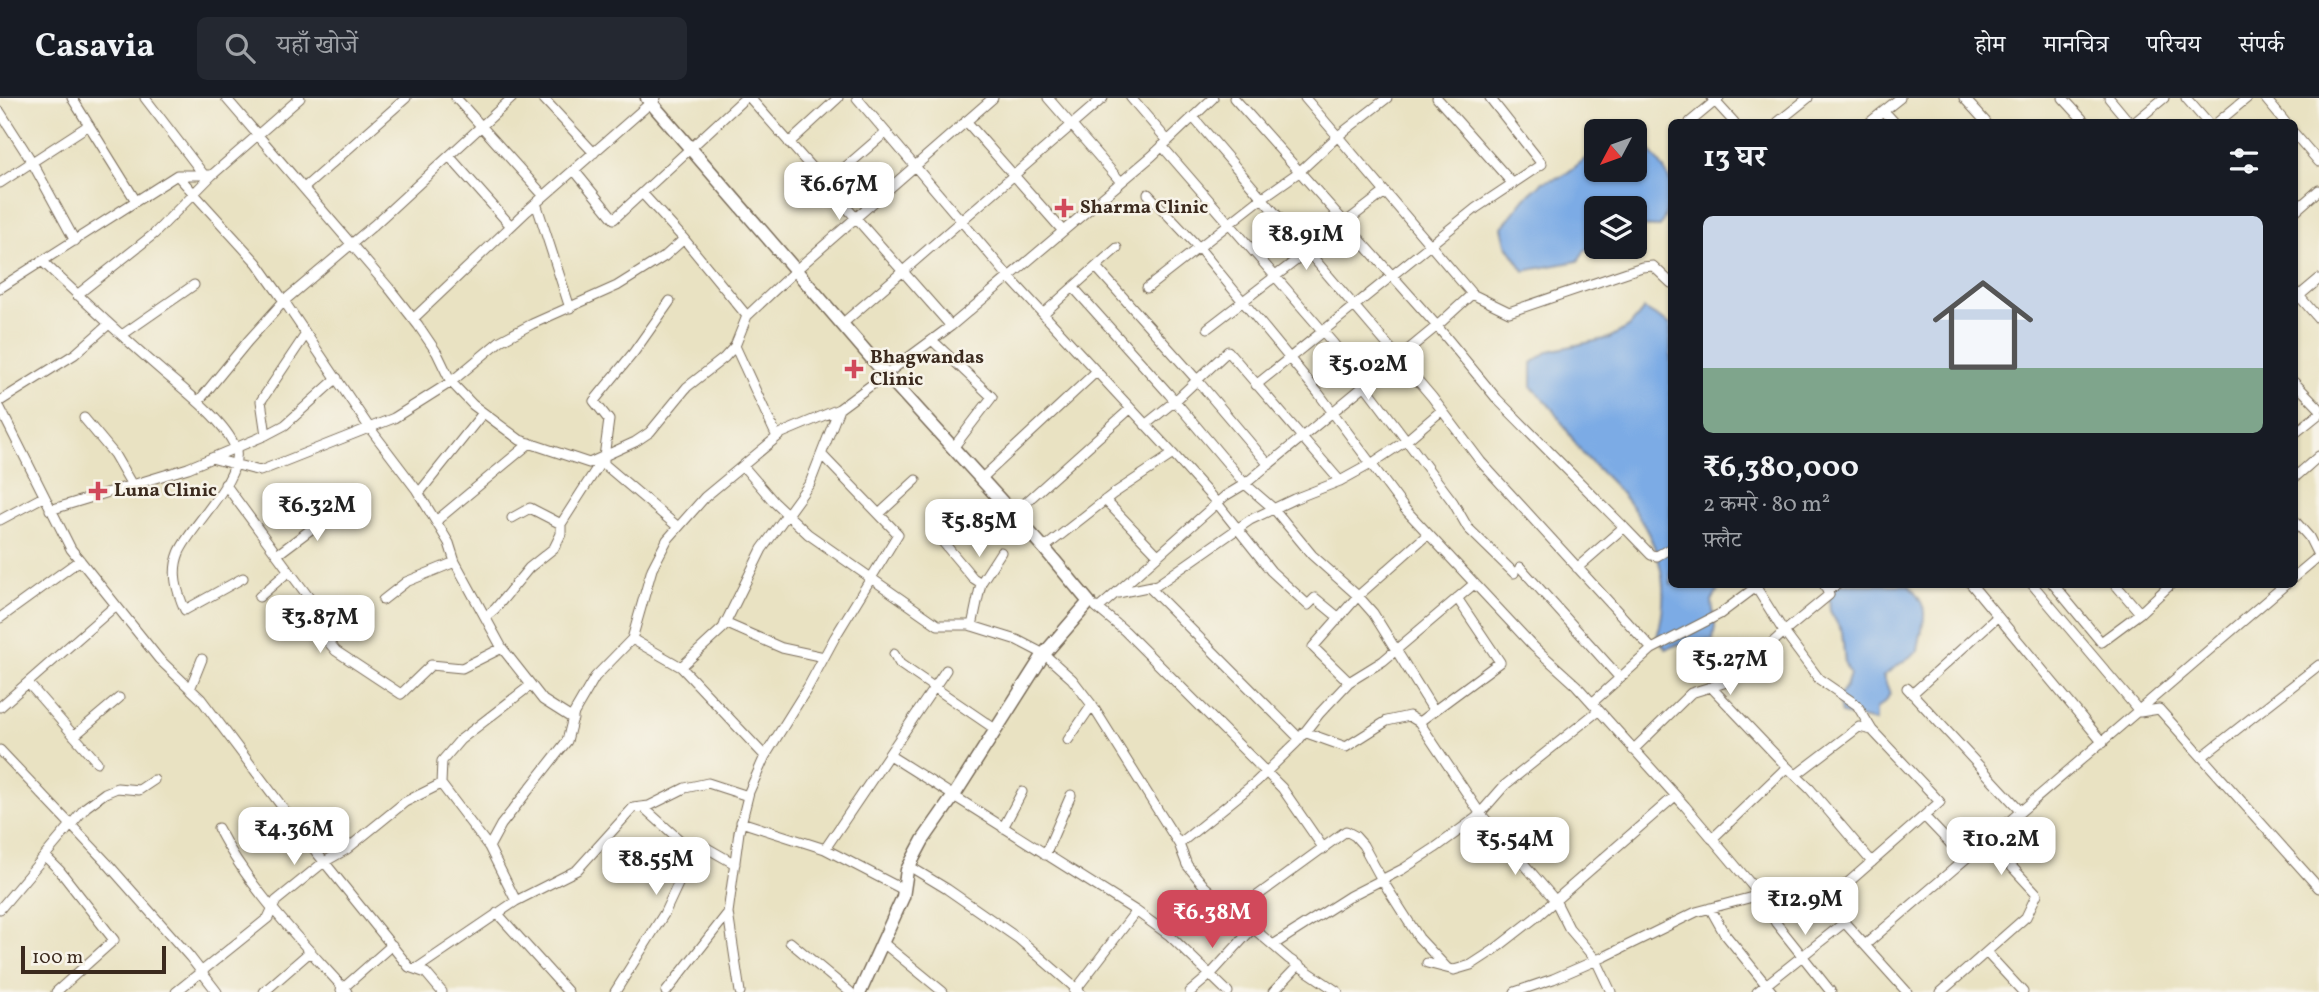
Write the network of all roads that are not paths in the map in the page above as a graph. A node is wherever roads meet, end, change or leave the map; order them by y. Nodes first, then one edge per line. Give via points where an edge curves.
1 (72, 98) edge
2 (145, 98) edge
3 (226, 98) edge
4 (300, 98) edge
5 (406, 98) edge
6 (456, 98) edge
7 (512, 98) edge
8 (543, 98) edge
9 (745, 98) edge
10 (750, 98) edge
11 (838, 98) edge
12 (857, 98) edge
13 (993, 98) edge
14 (1048, 98) edge
15 (1103, 98) edge
16 (1131, 98) edge
17 (1213, 98) edge
18 (1234, 98) edge
19 (1305, 98) edge
20 (1387, 98) edge
21 (1437, 98) edge
22 (1490, 98) edge
23 (1808, 98) edge
24 (1900, 98) edge
25 (1964, 98) edge
26 (2063, 98) edge
27 (2109, 98) edge
28 (2164, 98) edge
29 (2186, 98) edge
30 (2247, 98) edge
31 (2265, 98) edge
32 (1715, 99) edge
33 (652, 100) edge
34 (1884, 111) junction
35 (0, 112) edge
36 (1193, 117) junction
37 (1693, 119) edge
38 (1732, 119) edge
39 (1783, 119) edge
40 (1874, 119) edge
41 (1891, 119) edge
42 (1983, 119) edge
43 (2082, 119) edge
44 (2126, 119) edge
45 (2139, 119) edge
46 (2204, 119) edge
47 (2222, 119) edge
48 (2283, 119) edge
49 (966, 121) junction
50 (89, 125) junction
51 (1071, 125) junction
52 (481, 126) junction
53 (886, 132) junction
54 (258, 135) junction
55 (1338, 136) junction
56 (2298, 138) edge
57 (789, 143) junction
58 (1165, 143) junction
59 (691, 148) junction
60 (594, 153) junction
61 (449, 156) junction
62 (32, 162) junction
63 (2319, 162) edge
64 (915, 167) junction
65 (574, 170) junction
66 (1299, 172) junction
67 (1014, 174) junction
68 (177, 175) junction
69 (208, 175) junction
70 (1121, 182) junction
71 (0, 183) edge
72 (826, 184) junction
73 (1513, 184) junction
74 (303, 188) junction
75 (2319, 190) edge
76 (1385, 192) junction
77 (195, 193) junction
78 (642, 193) junction
79 (1148, 194) dead end
80 (1262, 198) junction
81 (540, 200) junction
82 (136, 201) junction
83 (2298, 208) edge
84 (856, 218) junction
85 (961, 220) junction
86 (1229, 224) junction
87 (1345, 224) junction
88 (511, 226) junction
89 (1063, 231) junction
90 (684, 239) junction
91 (75, 241) junction
92 (351, 244) junction
93 (1430, 245) junction
94 (1117, 248) dead end
95 (1199, 248) junction
96 (1308, 251) junction
97 (42, 261) junction
98 (1096, 267) junction
99 (796, 270) junction
100 (903, 273) junction
101 (1009, 277) junction
102 (1276, 277) junction
103 (1393, 277) junction
104 (2319, 279) edge
105 (1668, 280) edge
106 (194, 285) dead end
107 (1073, 287) junction
108 (0, 288) edge
109 (1147, 288) dead end
110 (1472, 294) junction
111 (77, 295) junction
112 (2298, 295) edge
113 (2298, 298) edge
114 (670, 300) dead end
115 (285, 301) junction
116 (1242, 302) junction
117 (1356, 307) junction
118 (570, 308) junction
119 (1044, 313) junction
120 (747, 316) junction
121 (413, 319) junction
122 (2319, 319) edge
123 (109, 324) junction
124 (842, 324) junction
125 (1437, 326) junction
126 (951, 327) junction
127 (1208, 328) dead end
128 (1323, 331) junction
129 (306, 334) junction
130 (122, 335) junction
131 (932, 340) junction
132 (735, 346) junction
133 (1399, 358) junction
134 (1290, 359) junction
135 (1097, 371) junction
136 (886, 374) junction
137 (337, 378) junction
138 (1198, 380) junction
139 (451, 382) junction
140 (1256, 385) junction
141 (1366, 385) junction
142 (2298, 389) edge
143 (0, 401) edge
144 (1175, 401) junction
145 (198, 402) junction
146 (0, 408) edge
147 (2319, 408) edge
148 (839, 409) junction
149 (1130, 409) junction
150 (1442, 410) junction
151 (1334, 411) junction
152 (483, 413) junction
153 (2319, 414) edge
154 (84, 418) dead end
155 (1145, 425) junction
156 (369, 427) junction
157 (2298, 431) edge
158 (266, 435) junction
159 (777, 437) junction
160 (1301, 438) junction
161 (1407, 440) junction
162 (530, 443) junction
163 (236, 448) junction
164 (953, 448) junction
165 (1173, 454) junction
166 (822, 455) junction
167 (2319, 456) edge
168 (604, 457) junction
169 (211, 458) junction
170 (1371, 464) junction
171 (236, 465) junction
172 (1269, 465) junction
173 (743, 466) junction
174 (2298, 474) edge
175 (981, 479) junction
176 (916, 480) dead end
177 (1340, 481) junction
178 (225, 484) junction
179 (1245, 484) junction
180 (132, 485) junction
181 (419, 492) junction
182 (43, 497) junction
183 (1105, 500) junction
184 (1217, 503) junction
185 (338, 509) dead end
186 (1274, 509) junction
187 (50, 510) junction
188 (787, 514) junction
189 (879, 514) junction
190 (1013, 514) junction
191 (513, 518) dead end
192 (0, 520) edge
193 (436, 521) junction
194 (561, 524) junction
195 (2298, 525) edge
196 (678, 527) junction
197 (1624, 527) junction
198 (932, 529) dead end
199 (1238, 529) junction
200 (1428, 534) junction
201 (1044, 548) junction
202 (1668, 550) edge
203 (1001, 552) dead end
204 (278, 554) junction
205 (1158, 555) junction
206 (2319, 556) edge
207 (80, 560) junction
208 (455, 562) junction
209 (1577, 568) junction
210 (289, 571) junction
211 (2298, 574) edge
212 (243, 578) dead end
213 (872, 578) junction
214 (981, 583) junction
215 (1474, 584) junction
216 (1149, 587) junction
217 (1752, 588) edge
218 (1756, 588) edge
219 (1826, 588) edge
220 (1974, 588) edge
221 (2035, 588) edge
222 (2056, 588) edge
223 (2119, 588) edge
224 (2167, 588) edge
225 (2281, 588) edge
226 (1116, 593) junction
227 (1358, 596) junction
228 (259, 597) dead end
229 (1457, 598) junction
230 (383, 600) dead end
231 (1094, 605) junction
232 (115, 606) junction
233 (2140, 613) junction
234 (485, 617) junction
235 (1338, 617) junction
236 (1997, 617) junction
237 (0, 618) edge
238 (725, 624) junction
239 (972, 626) junction
240 (1784, 632) junction
241 (632, 639) junction
242 (502, 648) junction
243 (1397, 649) junction
244 (1652, 649) junction
245 (894, 654) dead end
246 (1044, 654) junction
247 (824, 657) junction
248 (202, 659) dead end
249 (2319, 664) edge
250 (681, 667) junction
251 (946, 670) dead end
252 (1620, 678) junction
253 (1349, 682) junction
254 (28, 683) junction
255 (531, 685) junction
256 (1711, 687) junction
257 (934, 688) junction
258 (190, 689) junction
259 (119, 698) dead end
260 (1092, 705) junction
261 (0, 707) edge
262 (1595, 707) junction
263 (1434, 711) junction
264 (2140, 712) junction
265 (573, 719) junction
266 (1419, 722) junction
267 (995, 729) junction
268 (1872, 730) junction
269 (1302, 735) junction
270 (74, 736) junction
271 (1068, 740) dead end
272 (2103, 743) junction
273 (0, 750) edge
274 (1633, 750) junction
275 (889, 755) junction
276 (765, 756) junction
277 (2203, 756) junction
278 (97, 762) dead end
279 (1787, 767) junction
280 (1266, 772) junction
281 (1796, 775) junction
282 (154, 780) dead end
283 (441, 784) junction
284 (1022, 792) dead end
285 (1071, 795) dead end
286 (748, 796) junction
287 (1675, 796) junction
288 (953, 797) junction
289 (642, 807) junction
290 (2021, 811) junction
291 (1480, 813) junction
292 (1924, 816) junction
293 (741, 822) junction
294 (72, 826) junction
295 (218, 828) dead end
296 (1003, 828) junction
297 (1712, 839) junction
298 (1987, 840) junction
299 (1179, 844) junction
300 (700, 845) dead end
301 (489, 847) junction
302 (825, 849) junction
303 (1324, 849) junction
304 (1045, 855) junction
305 (46, 857) junction
306 (1965, 859) junction
307 (324, 862) junction
308 (1872, 862) junction
309 (735, 864) junction
310 (909, 866) junction
311 (1381, 880) junction
312 (2319, 888) edge
313 (904, 890) junction
314 (1760, 895) junction
315 (1555, 900) junction
316 (516, 901) junction
317 (1826, 902) junction
318 (273, 907) junction
319 (1710, 908) junction
320 (0, 909) edge
321 (1136, 911) junction
322 (1235, 912) junction
323 (728, 913) junction
324 (498, 914) junction
325 (1845, 922) junction
326 (1253, 928) junction
327 (790, 942) dead end
328 (882, 942) junction
329 (392, 945) junction
330 (1273, 945) junction
331 (1865, 945) junction
332 (311, 951) junction
333 (1987, 953) junction
334 (1801, 957) junction
335 (1597, 960) junction
336 (1427, 963) dead end
337 (1299, 965) junction
338 (1447, 968) junction
339 (416, 969) junction
340 (201, 971) junction
341 (1210, 975) junction
342 (1768, 989) edge
343 (343, 991) edge
344 (1076, 991) edge
345 (56, 992) edge
346 (176, 992) edge
347 (217, 992) edge
348 (264, 992) edge
349 (442, 992) edge
350 (568, 992) edge
351 (615, 992) edge
352 (666, 992) edge
353 (740, 992) edge
354 (850, 992) edge
355 (860, 992) edge
356 (943, 992) edge
357 (1189, 992) edge
358 (1228, 992) edge
359 (1273, 992) edge
360 (1338, 992) edge
361 (1515, 992) edge
362 (1611, 992) edge
363 (1757, 992) edge
364 (1830, 992) edge
365 (1907, 992) edge
366 (1945, 992) edge
367 (2023, 992) edge

1 - 50 street
2 - 69 street
3 - 54 street
4 - 54 street
5 - 74 street
6 - 52 street
7 - 52 street
8 - 60 street
9 - 59 street
10 - 57 street
11 - 57 street
12 - 53 street
13 - 49 street
14 - 51 street
15 - 51 street
16 - 58 street
17 - 36 street
18 - 66 street
19 - 55 street
20 - 55 street
21 - 73 street
22 - 73 street via 1542,164
23 - 39 street
24 - 34 street
25 - 42 street
26 - 43 street
27 - 44 street
28 - 45 street
29 - 46 street
30 - 47 street
31 - 48 street
32 - 37 street
32 - 38 street
33 - 59 street
33 - 60 street
34 - 40 street
34 - 41 street
35 - 62 street
36 - 58 street
36 - 80 street
49 - 64 street
49 - 67 street
50 - 62 street
50 - 82 street
51 - 67 street
51 - 70 street
52 - 61 street
52 - 81 street
53 - 64 street
53 - 72 street
54 - 69 street
54 - 74 street
55 - 66 street
55 - 76 street
56 - 63 street
57 - 72 street
58 - 70 street
58 - 86 street
59 - 78 street
59 - 99 street
60 - 65 street
61 - 88 street
61 - 92 street
62 - 71 street
62 - 91 street
64 - 84 street
64 - 85 street
65 - 78 street via 614,219
65 - 81 street
66 - 80 street
66 - 87 street
67 - 85 street
67 - 89 street
68 - 69 street
68 - 77 street
68 - 82 street
69 - 77 street
70 - 89 street
72 - 84 street
73 - 93 street
74 - 92 street
75 - 83 street
76 - 87 street
76 - 93 street
77 - 111 street via 154,234
77 - 115 street
78 - 90 street
79 - 95 street
80 - 86 street
80 - 96 street
81 - 88 street
81 - 118 street
82 - 91 street
84 - 99 street
84 - 100 street
85 - 100 street
85 - 101 street
86 - 95 street
86 - 102 street
87 - 96 street
87 - 103 street
88 - 121 street
89 - 101 street
90 - 118 street via 617,286
90 - 120 street
91 - 97 street
92 - 115 street
92 - 121 street
93 - 103 street
93 - 110 street
94 - 98 street
95 - 109 street
95 - 116 street
96 - 102 street
96 - 117 street
97 - 108 street
97 - 111 street
98 - 107 street
98 - 138 street
99 - 120 street
99 - 124 street
100 - 124 street
100 - 126 street
101 - 119 street
101 - 126 street
102 - 116 street
102 - 128 street
103 - 117 street
103 - 125 street
104 - 112 street
105 - 110 street via 1653,266 1642,267 1509,312
106 - 130 street
107 - 119 street
107 - 144 street
110 - 125 street
111 - 123 street
113 - 122 street
114 - 168 street via 594,401 609,420
115 - 129 street
115 - 145 street
116 - 127 street
116 - 134 street
117 - 128 street
117 - 133 street
118 - 139 street via 500,341
119 - 135 street
120 - 132 street
121 - 139 street
123 - 130 street
123 - 143 street via 75,354
124 - 136 street
125 - 133 street
125 - 197 street via 1497,399
126 - 131 street
128 - 134 street
128 - 141 street
129 - 137 street
129 - 158 street via 261,401
130 - 145 street
131 - 136 street
131 - 164 street via 992,397
132 - 159 street
132 - 168 street via 687,387 650,432
133 - 141 street
133 - 150 street
134 - 140 street
134 - 151 street
135 - 149 street
135 - 175 street
136 - 148 street
136 - 164 street
137 - 156 street
137 - 158 street via 285,425
138 - 140 street via 1228,351
138 - 144 street
138 - 172 street
139 - 152 street
139 - 156 street via 394,418
140 - 160 street
141 - 151 street
141 - 161 street
142 - 147 street
144 - 155 street
144 - 179 street
145 - 163 street
146 - 182 street
148 - 159 street
148 - 166 street
149 - 155 street
149 - 190 street
150 - 161 street
150 - 209 street via 1481,462
151 - 160 street
151 - 170 street
152 - 162 street
152 - 181 street
153 - 157 street
154 - 180 street
155 - 165 street
156 - 171 street via 260,471
156 - 181 street
158 - 163 street
159 - 173 street
160 - 172 street
160 - 177 street
161 - 170 street
161 - 252 street via 1468,528 1517,570
162 - 168 street via 589,463
162 - 193 street
163 - 169 street
163 - 171 street
164 - 175 street
165 - 183 street
165 - 184 street
166 - 188 street via 810,483
166 - 189 street
167 - 174 street
168 - 194 street
168 - 196 street via 604,464
169 - 171 street
169 - 180 street
170 - 177 street
170 - 200 street
171 - 178 street
172 - 179 street
173 - 188 street
173 - 196 street
175 - 190 street
176 - 189 street
177 - 186 street
178 - 204 street
178 - 212 street via 179,552 176,591 185,610
179 - 184 street
179 - 186 street
180 - 187 street
181 - 193 street
182 - 187 street
182 - 192 street
183 - 201 street
183 - 205 street
184 - 199 street
184 - 205 street
185 - 204 street
186 - 199 street
186 - 227 street via 1312,555
187 - 207 street
188 - 213 street
188 - 238 street via 762,549
189 - 213 street via 898,534
190 - 201 street
191 - 194 street via 530,508
193 - 208 street
194 - 234 street via 554,548 529,568
195 - 206 street
196 - 241 street via 652,569
197 - 202 street via 1651,555
197 - 209 street
198 - 214 street
199 - 216 street
199 - 235 street via 1271,571 1308,605 1315,598
200 - 215 street
200 - 227 street
201 - 231 street
203 - 214 street
204 - 210 street
205 - 226 street
206 - 211 street
207 - 232 street
207 - 237 street
208 - 230 street via 406,582
208 - 234 street
209 - 244 street
210 - 228 street
210 - 242 street via 325,619 325,638 336,651 401,694 431,665 462,668
213 - 239 street via 938,625
213 - 247 street
214 - 239 street
215 - 229 street
215 - 262 street
216 - 226 street
216 - 269 street
217 - 244 street via 1720,614
218 - 240 street
219 - 240 street via 1827,597
220 - 236 street
221 - 264 street
222 - 233 street via 2101,642
223 - 233 street
224 - 233 street
225 - 264 street
226 - 231 street
227 - 235 street
227 - 243 street
229 - 243 street
229 - 263 street via 1500,662
231 - 246 street
231 - 280 street
232 - 254 street
232 - 258 street
234 - 242 street
235 - 253 street via 1313,647
236 - 272 street
236 - 290 street via 1909,691
238 - 247 street via 782,648
238 - 250 street
239 - 246 street
240 - 256 street via 1730,681
240 - 268 street via 1819,679 1857,705
241 - 250 street
241 - 265 street via 595,677
242 - 255 street
243 - 253 street
243 - 263 street
244 - 252 street
245 - 257 street via 900,664
246 - 260 street
246 - 267 street
247 - 276 street
248 - 258 street
249 - 277 street
250 - 276 street
251 - 257 street
252 - 262 street
253 - 269 street
254 - 261 street
254 - 270 street
255 - 265 street via 543,700
255 - 283 street via 460,740 442,761
256 - 274 street via 1692,693
256 - 279 street
257 - 267 street
257 - 275 street
258 - 307 street
259 - 270 street
260 - 271 street
260 - 299 street
262 - 274 street
262 - 291 street via 1505,785
263 - 266 street
264 - 272 street
264 - 277 street via 2159,709
265 - 301 street via 567,741
266 - 269 street via 1409,716 1387,721 1346,747
266 - 291 street
267 - 288 street
268 - 281 street via 1859,727
268 - 292 street via 1940,802
269 - 280 street
270 - 278 street
272 - 290 street
273 - 294 street
274 - 287 street
275 - 288 street
275 - 302 street
276 - 286 street
277 - 312 street
279 - 281 street
279 - 297 street
280 - 299 street
280 - 303 street
281 - 308 street
282 - 294 street via 139,790 117,788 105,793 86,807
283 - 301 street
283 - 307 street via 405,802
284 - 296 street
285 - 304 street
286 - 289 street via 708,783
286 - 293 street
287 - 297 street
287 - 315 street
288 - 296 street
288 - 310 street
289 - 316 street via 633,808 577,870
289 - 351 street via 693,852 664,915
290 - 298 street
291 - 311 street via 1435,848
291 - 315 street
292 - 306 street
292 - 308 street
293 - 302 street
293 - 309 street
294 - 305 street
294 - 340 street
295 - 318 street via 229,850
296 - 304 street
297 - 314 street
298 - 306 street
298 - 333 street via 2037,894 2026,917
299 - 322 street via 1187,865 1205,887
300 - 309 street
301 - 316 street
302 - 313 street
303 - 311 street via 1346,831 1363,845
303 - 322 street
304 - 321 street
305 - 320 street
305 - 345 street via 114,940
306 - 331 street
307 - 318 street
307 - 329 street
308 - 317 street
309 - 323 street
310 - 313 street
310 - 344 street via 1019,939
311 - 330 street
311 - 338 street via 1419,937
313 - 328 street
314 - 317 street
314 - 319 street
314 - 334 street
315 - 335 street via 1569,928
315 - 338 street via 1471,965
316 - 324 street
317 - 325 street
318 - 332 street
318 - 340 street via 268,918
319 - 335 street
319 - 342 street
321 - 341 street
321 - 344 street
322 - 326 street
323 - 352 street
323 - 353 street
324 - 339 street
324 - 350 street
325 - 331 street
325 - 334 street
326 - 330 street
326 - 341 street
327 - 354 street
328 - 355 street
328 - 356 street
329 - 339 street via 409,967
329 - 343 street
330 - 337 street
331 - 365 street
332 - 343 street
332 - 348 street
333 - 366 street
333 - 367 street
334 - 342 street
334 - 364 street
335 - 361 street
335 - 362 street
336 - 338 street
337 - 359 street
337 - 360 street
339 - 349 street
340 - 346 street
340 - 347 street
341 - 357 street
341 - 358 street
342 - 363 street

